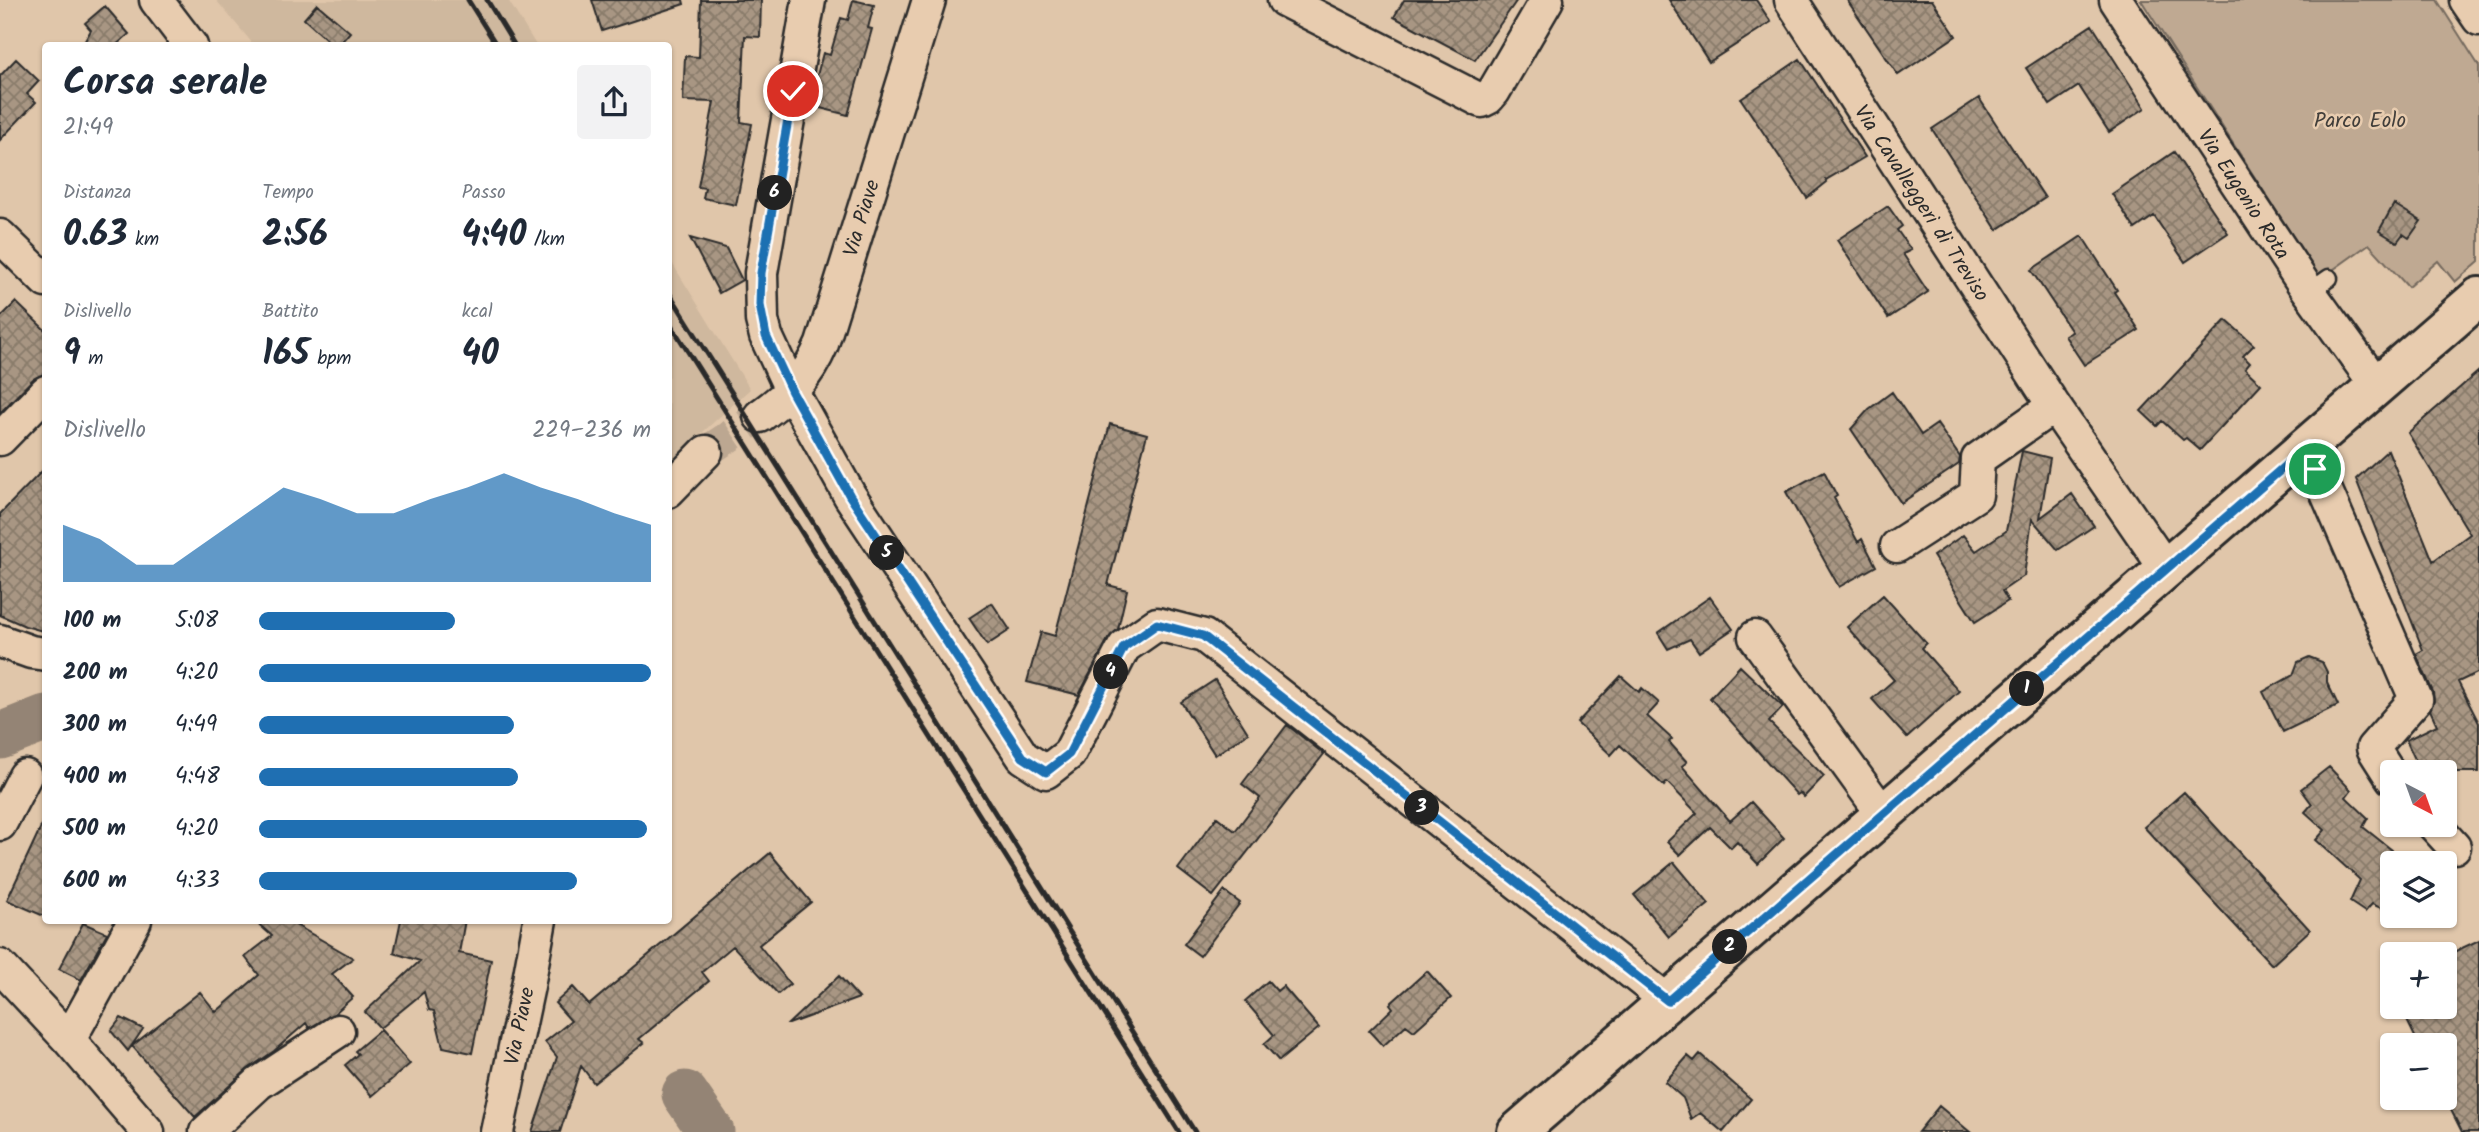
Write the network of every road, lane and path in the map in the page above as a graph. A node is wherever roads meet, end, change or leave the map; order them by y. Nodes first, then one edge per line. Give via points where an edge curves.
1 (156, 0) edge
2 (808, 0) edge
3 (929, 0) edge
4 (1547, 0) edge
5 (1791, 0) edge
6 (2116, 0) edge
7 (2466, 0) edge
8 (1295, 3) edge
9 (2479, 19) edge
10 (188, 42) edge
11 (0, 236) edge
12 (42, 277) edge
13 (2479, 297) edge
14 (2377, 386) junction
15 (792, 392) junction
16 (42, 396) edge
17 (2054, 406) junction
18 (760, 416) tunnel mouth
19 (0, 439) edge
20 (2307, 447) junction
21 (706, 452) tunnel mouth
22 (674, 485) edge
23 (1897, 546) dead end
24 (2166, 569) junction
25 (1755, 637) dead end
26 (0, 641) edge
27 (42, 653) edge
28 (2381, 760) edge
29 (25, 776) dead end
30 (1884, 814) junction
31 (0, 824) edge
32 (133, 924) edge
33 (538, 930) edge
34 (1, 970) edge
35 (1668, 1001) junction
36 (338, 1031) dead end
37 (69, 1040) junction
38 (148, 1132) edge
39 (206, 1132) edge
40 (497, 1132) edge
41 (1517, 1132) edge

1 - 10 street
2 - 15 street via 761,273 766,336
3 - 15 street, Via Piave via 822,344
4 - 8 street via 1494,91 1482,101
5 - 17 street, Via Cavalleggeri di Treviso
6 - 14 street, Via Eugenio Rota via 2319,285
7 - 9 street
11 - 12 street
13 - 14 street
14 - 20 street
15 - 18 street, Via Piave
15 - 35 street via 850,496 1023,757 1046,772 1069,754 1124,647 1157,624 1203,636
16 - 19 street
17 - 23 street via 1978,458 1976,495
17 - 24 street, Via Cavalleggeri di Treviso
20 - 24 street
20 - 28 street via 2416,699 2374,748
21 - 22 street
24 - 30 street
25 - 30 street
26 - 27 street
29 - 31 street
30 - 35 street
32 - 37 street
33 - 40 street, Via Piave
34 - 37 street
35 - 41 street
36 - 39 street via 259,1083
37 - 38 street

